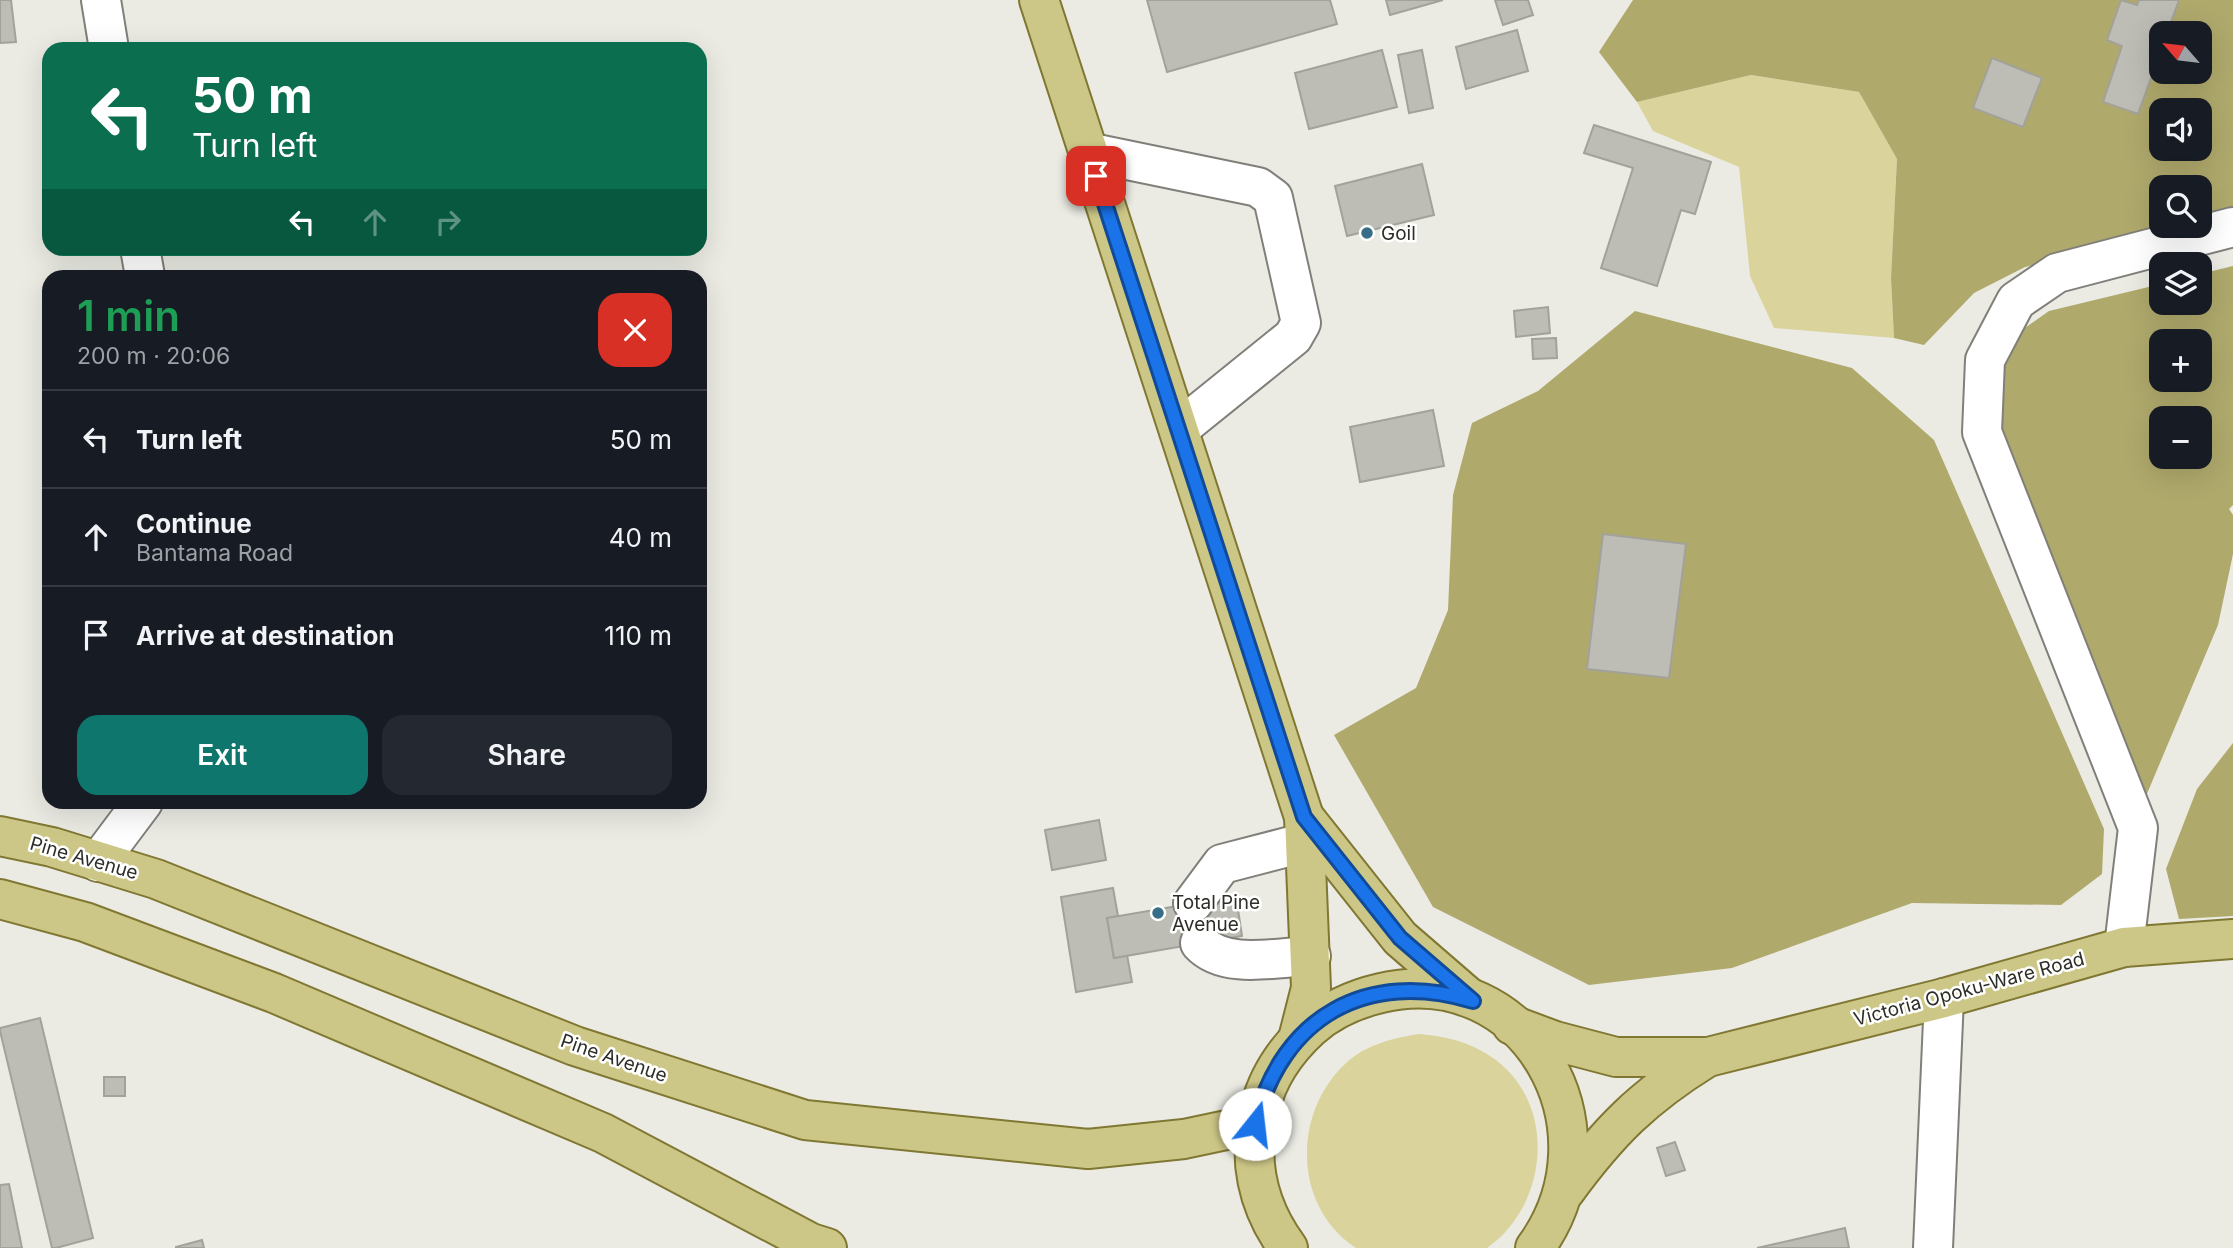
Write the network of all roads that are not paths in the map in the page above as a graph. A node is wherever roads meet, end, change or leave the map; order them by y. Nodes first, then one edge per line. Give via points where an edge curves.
1 (101, 0) edge
2 (1039, 0) edge
3 (107, 42) edge
4 (1088, 152) junction
5 (2233, 227) edge
6 (1179, 429) junction
7 (138, 809) edge
8 (1304, 830) junction
9 (0, 836) edge
10 (98, 862) junction
11 (0, 899) edge
12 (1193, 903) dead end
13 (2233, 939) edge
14 (1200, 943) dead end
15 (2124, 947) junction
16 (1311, 956) junction
17 (1944, 998) junction
18 (1473, 1001) junction
19 (1513, 1026) junction
20 (1298, 1039) junction
21 (1708, 1057) junction
22 (1255, 1124) junction
23 (1564, 1192) junction
24 (1541, 1243) edge
25 (827, 1248) edge
26 (1288, 1248) edge
27 (1933, 1248) edge

1 - 3 street
2 - 4 main road
4 - 6 main road
4 - 6 street via 1258,187 1273,198 1301,323 1293,337
5 - 15 street via 2057,273 2016,301 1985,360 1982,432 2138,828
6 - 8 main road
7 - 10 street
8 - 12 street via 1222,864
8 - 16 main road
8 - 18 main road via 1400,938
9 - 10 main road, Pine Avenue
10 - 22 main road, Pine Avenue via 156,879 575,1046 805,1120 1088,1149 1184,1139
11 - 25 main road via 85,922 274,993 603,1133
13 - 15 main road, Victoria Opoku-Ware Road
14 - 16 street via 1210,953 1228,959
15 - 17 main road, Victoria Opoku-Ware Road
16 - 20 main road via 1311,988
17 - 21 main road, Victoria Opoku-Ware Road
17 - 27 street
18 - 19 main road
18 - 20 main road via 1420,990 1393,991 1341,1006
19 - 21 main road via 1616,1057
19 - 23 main road via 1532,1044 1559,1088 1570,1140
20 - 22 main road via 1270,1079
21 - 23 main road via 1632,1110
22 - 26 main road via 1256,1180 1264,1207
23 - 24 main road

